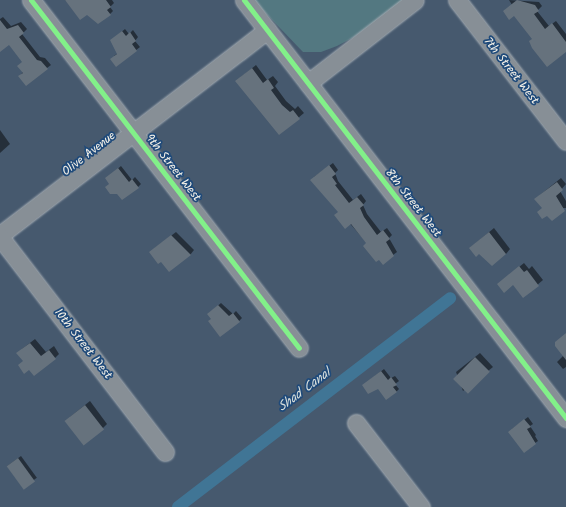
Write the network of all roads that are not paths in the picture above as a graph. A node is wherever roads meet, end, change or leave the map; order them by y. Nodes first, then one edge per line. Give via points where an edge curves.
1 (31, 0) edge
2 (244, 0) edge
3 (415, 0) edge
4 (457, 0) edge
5 (267, 30) junction
6 (308, 83) junction
7 (133, 133) junction
8 (566, 141) edge
9 (0, 236) edge
10 (299, 348) dead end
11 (566, 418) edge
12 (356, 423) dead end
13 (165, 452) dead end
14 (421, 507) edge

1 - 7 street, 9th Street West
2 - 5 street, 8th Street West
3 - 6 street
4 - 8 street, 7th Street West
5 - 6 street, 8th Street West
5 - 7 street, Olive Avenue
6 - 11 street, 8th Street West
7 - 9 street, Olive Avenue
7 - 10 street, 9th Street West
9 - 13 street, 10th Street West
12 - 14 street

